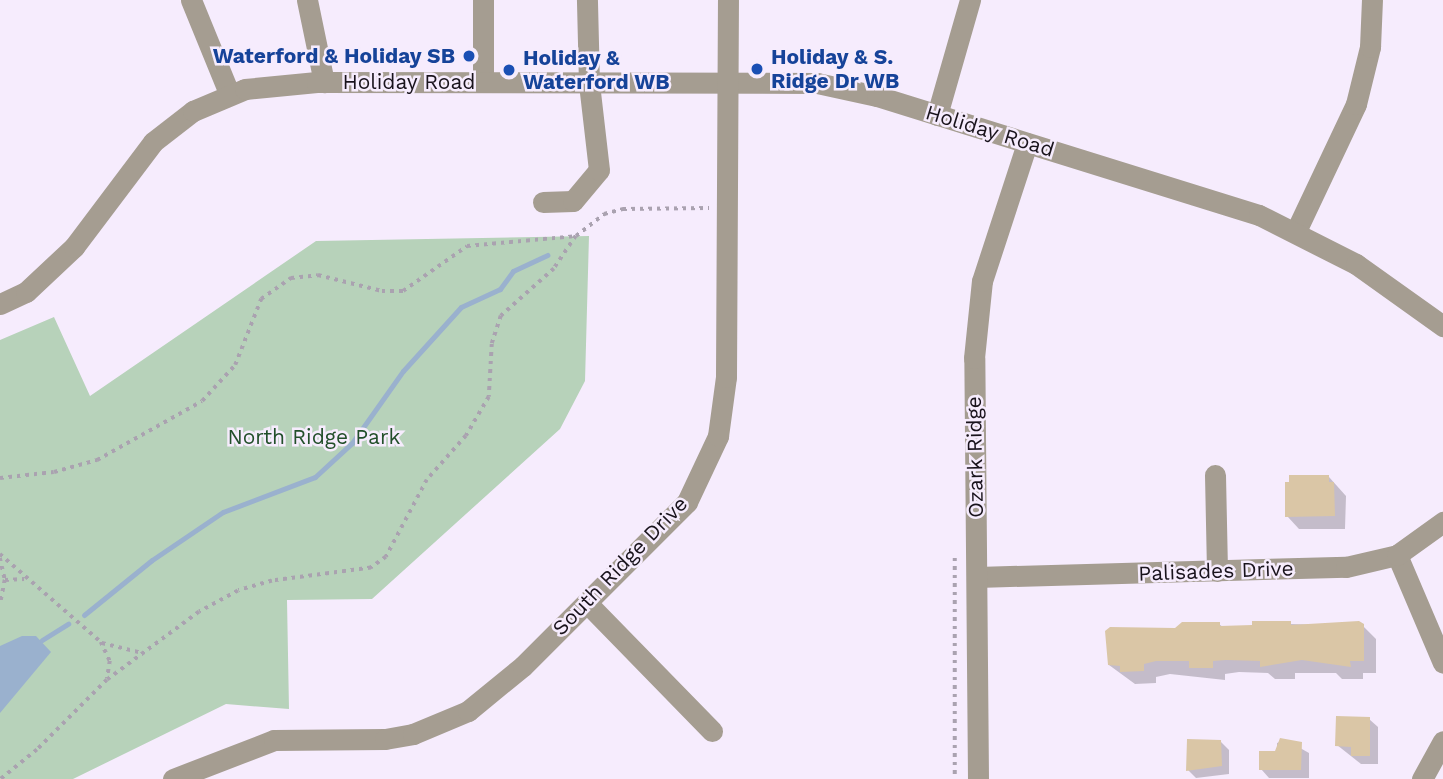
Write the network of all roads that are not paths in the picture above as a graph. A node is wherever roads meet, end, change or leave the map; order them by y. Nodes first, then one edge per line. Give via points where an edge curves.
1 (191, 0) edge
2 (307, 0) edge
3 (483, 0) edge
4 (587, 0) edge
5 (728, 0) edge
6 (970, 0) edge
7 (1372, 0) edge
8 (324, 82) junction
9 (483, 82) junction
10 (728, 83) junction
11 (589, 84) junction
12 (229, 93) junction
13 (937, 115) junction
14 (1027, 143) junction
15 (543, 202) dead end
16 (1296, 232) junction
17 (0, 304) edge
18 (1443, 326) edge
19 (1215, 475) dead end
20 (1443, 522) edge
21 (1397, 555) junction
22 (1217, 571) junction
23 (977, 578) junction
24 (587, 603) junction
25 (1443, 663) edge
26 (712, 731) dead end
27 (1443, 741) edge
28 (173, 779) edge
29 (978, 779) edge
30 (1422, 779) edge

1 - 12 street
2 - 8 street
3 - 9 street
4 - 11 street
5 - 10 street, South Ridge Drive
6 - 13 street
7 - 16 street via 1370,47 1356,104
8 - 9 street, Holiday Road
8 - 12 street, Holiday Road
9 - 11 street, Holiday Road
10 - 11 street, Holiday Road
10 - 13 street, Holiday Road via 841,86
10 - 24 street, South Ridge Drive via 726,377 719,436 687,502
11 - 15 street via 599,170 573,201
12 - 17 street, Holiday Road via 193,111 153,142 74,247 26,292
13 - 14 street, Holiday Road
14 - 16 street, Holiday Road via 1203,195
14 - 23 street, Ozark Ridge via 982,281 974,358
16 - 18 street, Holiday Road via 1356,264
19 - 22 street
20 - 21 street, Palisades Drive
21 - 22 street, Palisades Drive via 1346,567
21 - 25 street
22 - 23 street, Palisades Drive
23 - 29 street, Ozark Ridge
24 - 26 street
24 - 28 street, South Ridge Drive via 485,699 449,721 385,739 274,740
27 - 30 street

